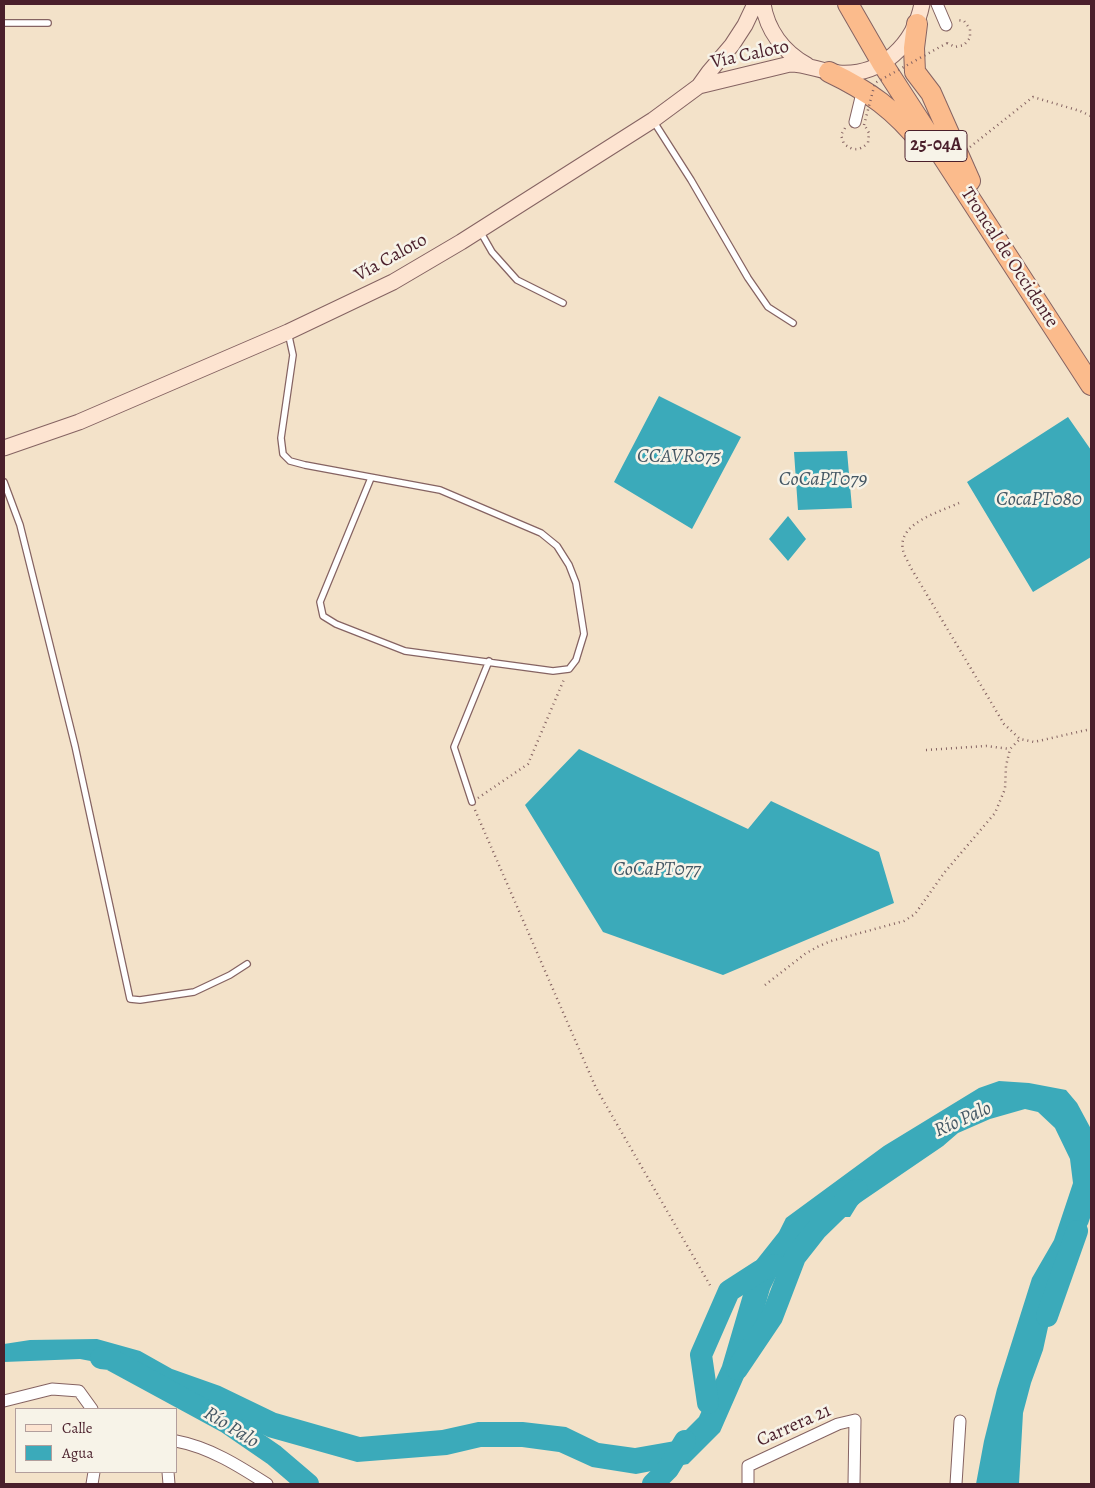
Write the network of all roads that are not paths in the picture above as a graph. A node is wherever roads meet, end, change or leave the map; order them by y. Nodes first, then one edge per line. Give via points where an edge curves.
1 (756, 4) edge
2 (763, 4) edge
3 (848, 4) edge
4 (924, 8) edge
5 (4, 23) edge
6 (48, 23) dead end
7 (946, 25) road end
8 (882, 63) junction
9 (810, 66) junction
10 (829, 72) junction
11 (699, 86) junction
12 (863, 89) junction
13 (652, 120) junction
14 (855, 122) road end
15 (990, 228) junction
16 (479, 230) junction
17 (563, 303) dead end
18 (793, 323) dead end
19 (288, 332) junction
20 (1091, 385) edge
21 (4, 448) edge
22 (371, 478) junction
23 (4, 482) edge
24 (489, 661) junction
25 (472, 802) road end
26 (248, 964) dead end
27 (4, 1401) edge
28 (91, 1408) edge
29 (960, 1421) dead end
30 (178, 1441) edge
31 (267, 1484) edge
32 (748, 1484) edge
33 (854, 1484) edge
34 (956, 1484) edge

1 - 11 street, Vía Caloto via 732,44
2 - 9 street via 769,25 779,42
3 - 8 highway, Troncal de Occidente / 25-04A
4 - 7 street
4 - 8 street, Vía Caloto via 903,46
4 - 15 highway via 914,48 915,72 932,93
5 - 6 lane
8 - 10 street, Vía Caloto via 857,72
8 - 15 highway, Troncal de Occidente / 25-04A
9 - 10 street, Vía Caloto
9 - 11 street, Vía Caloto via 780,65
10 - 12 highway
11 - 13 street, Vía Caloto
12 - 14 street
12 - 15 highway via 903,122
13 - 16 street, Vía Caloto
13 - 18 lane via 748,278 768,306
15 - 20 highway, Troncal de Occidente / 25-04A
16 - 17 lane via 492,252 518,280
16 - 19 street, Vía Caloto via 393,282
19 - 21 street, Vía Caloto via 79,422
19 - 22 lane via 293,355 281,438 283,454 290,461
22 - 24 lane via 320,602 324,616 336,624 405,651
22 - 24 lane via 440,490 541,533 558,546 576,583 584,634 576,660 569,669 553,670
23 - 26 lane via 20,525 75,746 130,999 194,992
24 - 25 lane via 454,747
27 - 28 street via 52,1389 79,1391
29 - 34 street
30 - 31 street via 215,1454
32 - 33 street, Carrera 21 via 748,1466 838,1424 855,1420

